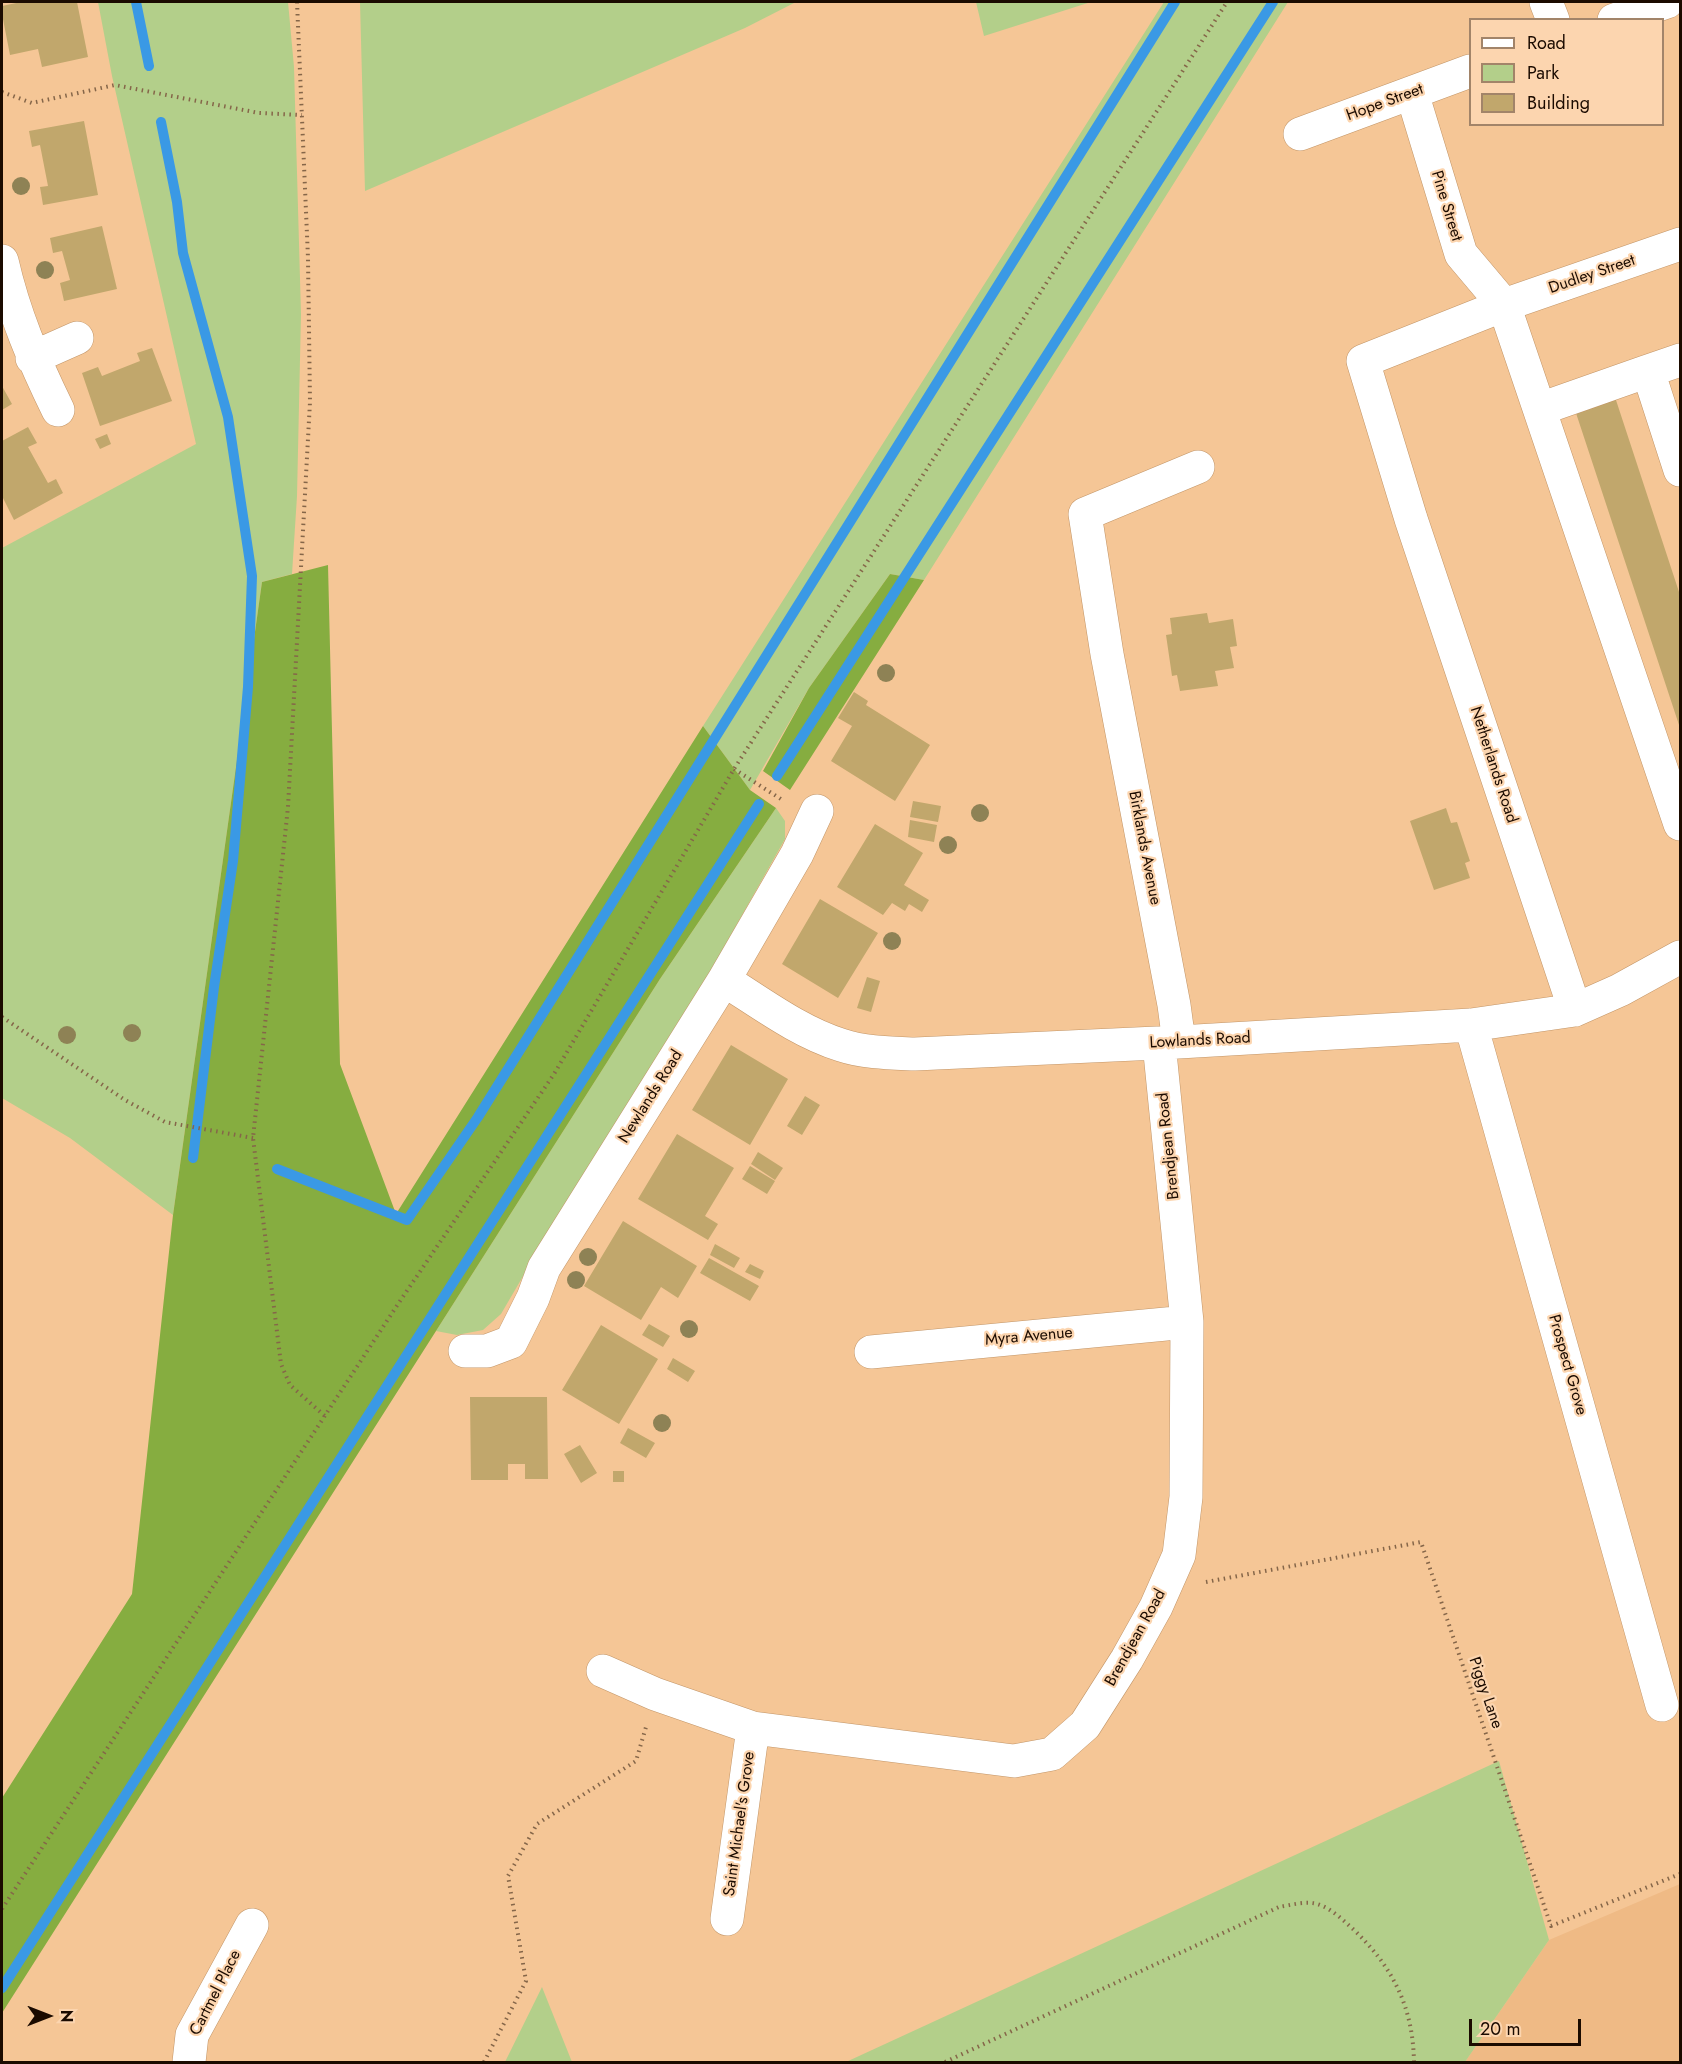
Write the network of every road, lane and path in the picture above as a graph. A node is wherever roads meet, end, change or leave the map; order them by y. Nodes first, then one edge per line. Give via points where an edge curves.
1 (297, 2) edge
2 (1227, 2) edge
3 (1546, 2) edge
4 (1667, 2) edge
5 (1552, 18) edge
6 (1620, 18) edge
7 (1469, 71) edge
8 (2, 92) edge
9 (1412, 93) junction
10 (302, 115) junction
11 (1300, 134) dead end
12 (1680, 244) edge
13 (2, 261) edge
14 (1504, 305) junction
15 (77, 338) dead end
16 (32, 358) junction
17 (1680, 360) edge
18 (1648, 370) junction
19 (1540, 409) junction
20 (58, 410) dead end
21 (1198, 467) dead end
22 (1680, 470) edge
23 (1411, 519) joint
24 (734, 770) junction
25 (817, 811) joint
26 (1680, 824) edge
27 (1680, 957) edge
28 (724, 980) junction
29 (1575, 1010) junction
30 (2, 1017) edge
31 (1471, 1025) junction
32 (1169, 1043) junction
33 (253, 1138) junction
34 (1187, 1322) junction
35 (465, 1351) dead end
36 (871, 1352) dead end
37 (326, 1417) junction
38 (1206, 1582) dead end
39 (603, 1671) dead end
40 (655, 1694) junction
41 (1662, 1706) dead end
42 (753, 1728) junction
43 (1680, 1874) edge
44 (2, 1910) edge
45 (727, 1919) dead end
46 (252, 1925) dead end
47 (189, 2062) edge
48 (484, 2062) edge
49 (945, 2062) edge
50 (1414, 2062) edge

1 - 10 path
2 - 24 path
3 - 5 street
4 - 6 street
7 - 9 street, Hope Street
8 - 10 path via 32,103 115,84 259,113
9 - 11 street, Hope Street
9 - 14 street, Pine Street via 1461,254
10 - 33 path via 310,402 288,807
12 - 14 street, Dudley Street
13 - 16 street via 10,299
14 - 19 street
14 - 23 street, Dudley Street via 1363,361
15 - 16 street
16 - 20 street
17 - 18 street
18 - 19 street
18 - 22 street
19 - 26 street
21 - 32 street, Birklands Avenue via 1085,514 1107,654 1174,1005
23 - 29 street, Netherlands Road
24 - 25 path via 789,805
24 - 37 path via 554,1074
25 - 28 street, Newlands Road via 797,854
27 - 29 street, Lowlands Road
28 - 32 street, Lowlands Road via 822,1038 880,1053
28 - 35 street, Newlands Road via 544,1268 534,1299 511,1342 487,1351
29 - 31 street, Lowlands Road
30 - 33 path via 125,1100 165,1122
31 - 32 street, Lowlands Road
31 - 41 street, Prospect Grove
32 - 34 street, Brendjean Road
33 - 37 path via 281,1364 290,1384
34 - 36 street, Myra Avenue
34 - 42 street, Brendjean Road via 1186,1497 1179,1556 1156,1607 1085,1725 1052,1754 1014,1761
37 - 44 path
38 - 43 path, Piggy Lane via 1421,1542 1551,1926
39 - 40 street, Brendjean Road
40 - 42 street, Brendjean Road
40 - 48 path via 636,1761 537,1824 508,1876 526,1981
42 - 45 street, Saint Michael's Grove
46 - 47 street, Cartmel Place via 192,2035
49 - 50 path via 1279,1907 1297,1904 1318,1904 1335,1913 1377,1954 1408,2011

